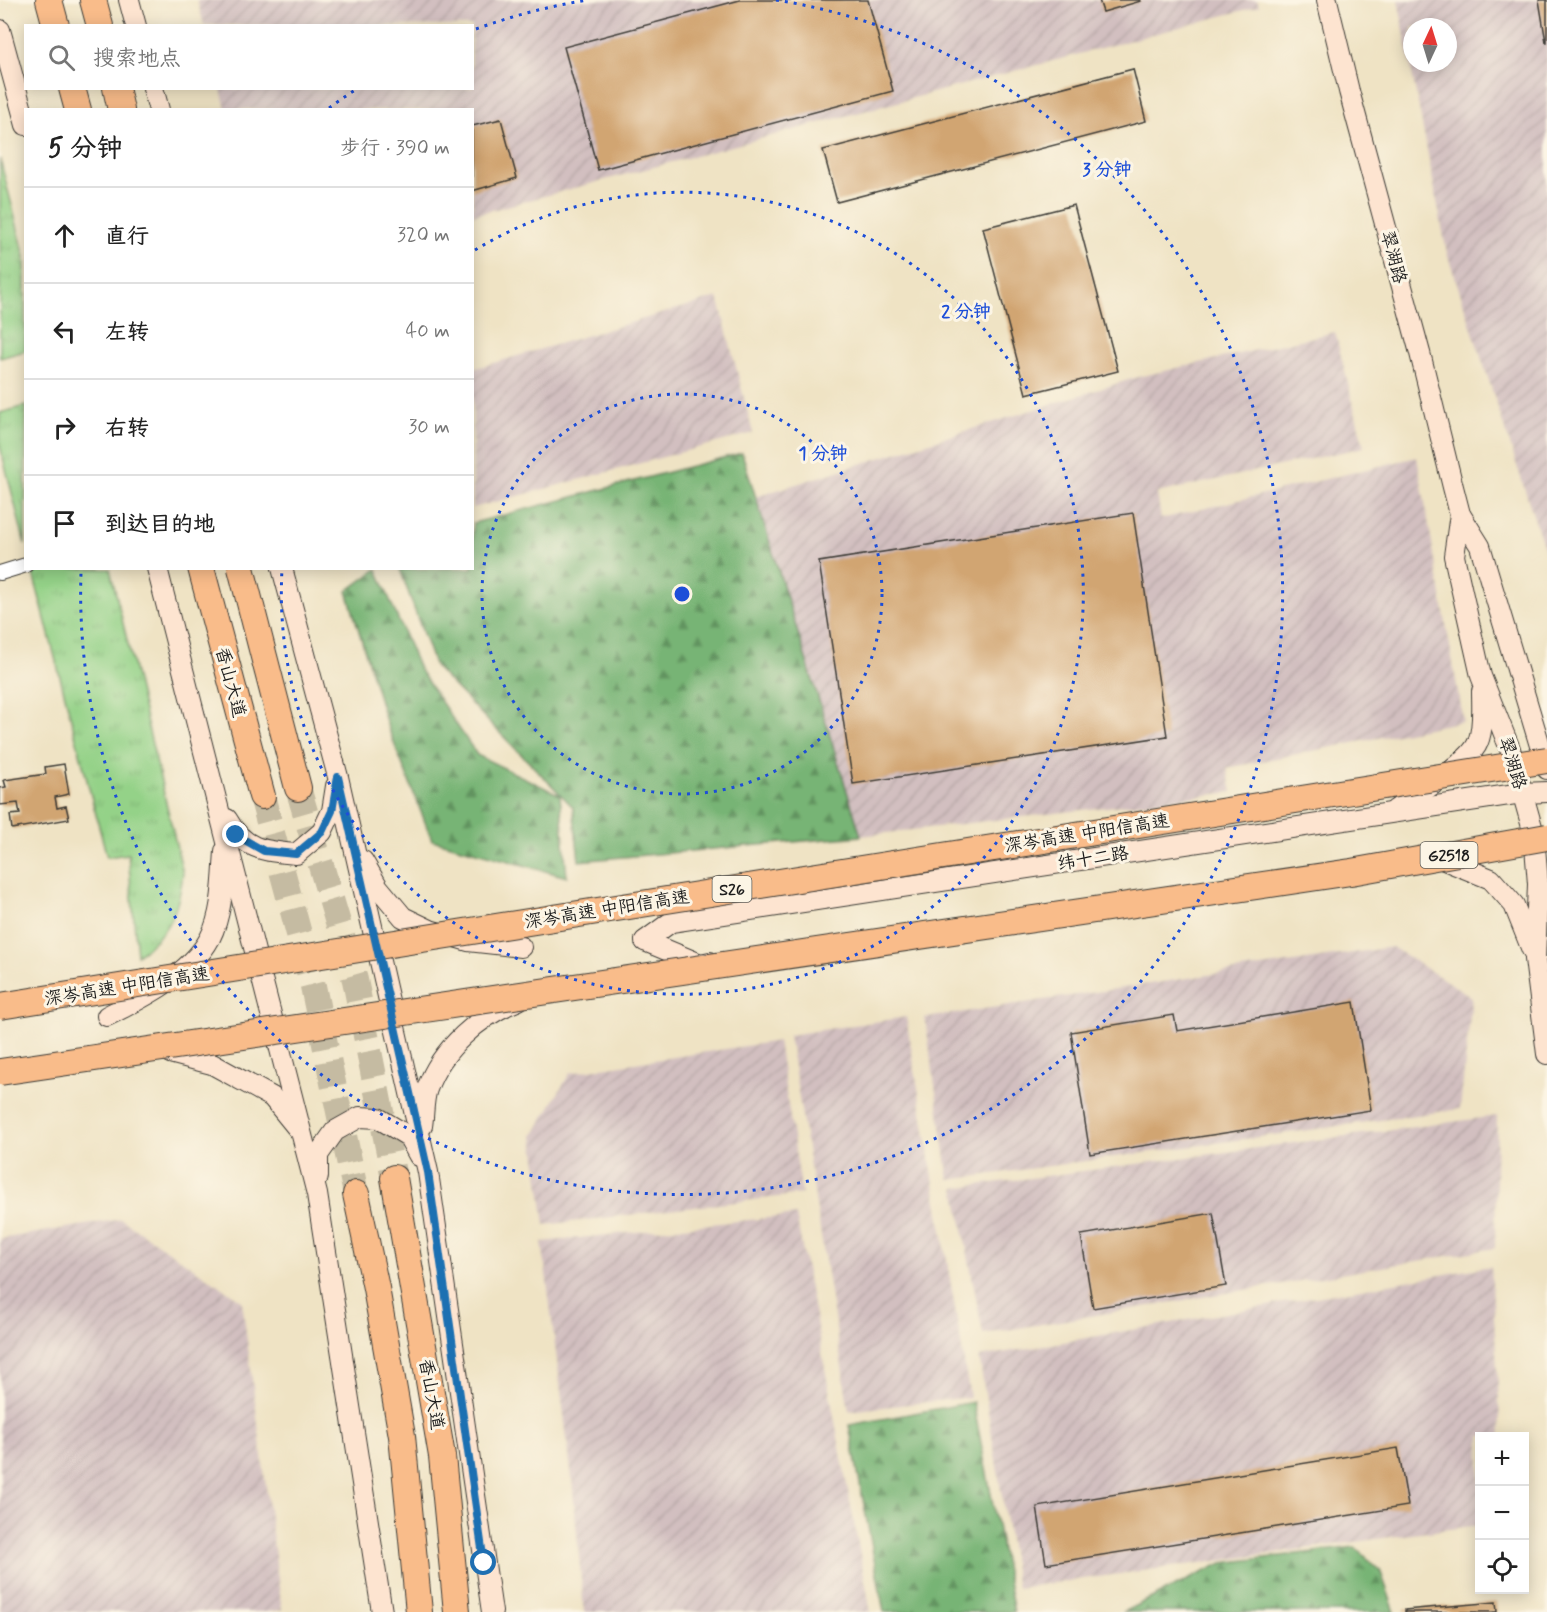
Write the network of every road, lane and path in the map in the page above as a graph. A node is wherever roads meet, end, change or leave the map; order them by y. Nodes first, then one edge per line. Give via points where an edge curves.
1 (49, 0) edge
2 (93, 0) edge
3 (129, 0) edge
4 (1327, 0) edge
5 (55, 24) edge
6 (99, 24) edge
7 (135, 24) edge
8 (0, 30) edge
9 (73, 90) edge
10 (116, 90) edge
11 (154, 90) edge
12 (77, 108) edge
13 (121, 108) edge
14 (158, 108) edge
15 (24, 118) edge
16 (1460, 514) junction
17 (24, 567) edge
18 (158, 570) edge
19 (202, 570) edge
20 (242, 570) edge
21 (283, 570) edge
22 (0, 573) edge
23 (1481, 676) junction
24 (1531, 714) junction
25 (1547, 727) edge
26 (1547, 755) edge
27 (1547, 760) edge
28 (1547, 769) edge
29 (1464, 772) junction
30 (338, 777) junction
31 (298, 788) tunnel mouth
32 (1547, 792) edge
33 (1522, 794) junction
34 (262, 796) tunnel mouth
35 (220, 807) junction
36 (1391, 813) junction
37 (226, 831) junction
38 (1544, 839) edge
39 (353, 843) junction
40 (1420, 852) junction
41 (521, 947) dead end
42 (1535, 959) junction
43 (553, 987) dead end
44 (0, 1006) edge
45 (107, 1017) dead end
46 (170, 1053) dead end
47 (1547, 1054) edge
48 (0, 1072) edge
49 (302, 1134) junction
50 (421, 1140) junction
51 (428, 1172) junction
52 (394, 1178) tunnel mouth
53 (317, 1194) junction
54 (356, 1194) tunnel mouth
55 (484, 1563) junction
56 (380, 1612) edge
57 (419, 1612) edge
58 (457, 1612) edge
59 (481, 1612) edge
60 (492, 1612) edge

1 - 5 highway
2 - 6 highway
3 - 7 main road
4 - 16 main road, 翠湖路
8 - 15 main road
9 - 12 highway
10 - 13 highway
11 - 14 main road
16 - 23 main road, 翠湖路 via 1454,556
16 - 24 main road, 翠湖路 via 1480,546
17 - 22 street
18 - 35 main road
19 - 34 highway, 香山大道
20 - 31 highway, 香山大道
21 - 30 main road
23 - 33 main road, 翠湖路 via 1510,749
23 - 36 main road via 1478,744 1459,764
24 - 25 main road
24 - 28 main road, 翠湖路
26 - 29 highway, bridge
27 - 29 highway, bridge
29 - 44 highway, 深岑高速 中阳信高速 / S26, bridge
30 - 35 main road via 332,811 322,832 296,854 264,851 236,835
30 - 39 main road
32 - 33 main road, 纬十二路
33 - 36 main road, 纬十二路
33 - 38 main road, 翠湖路
35 - 37 main road
36 - 40 main road, 纬十二路 via 671,922 645,941 700,964
37 - 45 main road via 220,904 210,938 159,990
37 - 49 main road
38 - 40 main road
38 - 42 main road, 翠湖路
38 - 48 highway, bridge via 1351,872
39 - 41 main road via 378,887 403,917 468,941
39 - 50 main road
40 - 42 main road via 1491,879 1514,905
42 - 47 main road, 翠湖路
43 - 50 main road via 503,1006 474,1026 442,1060 427,1090
46 - 49 main road via 212,1064 272,1097
49 - 53 main road
50 - 51 main road
51 - 53 main road via 408,1136 378,1118 360,1117 335,1131 318,1155
51 - 55 main road
52 - 58 highway, 香山大道 via 442,1456
53 - 56 main road
54 - 57 highway, 香山大道 via 402,1436
55 - 59 main road
55 - 60 main road

